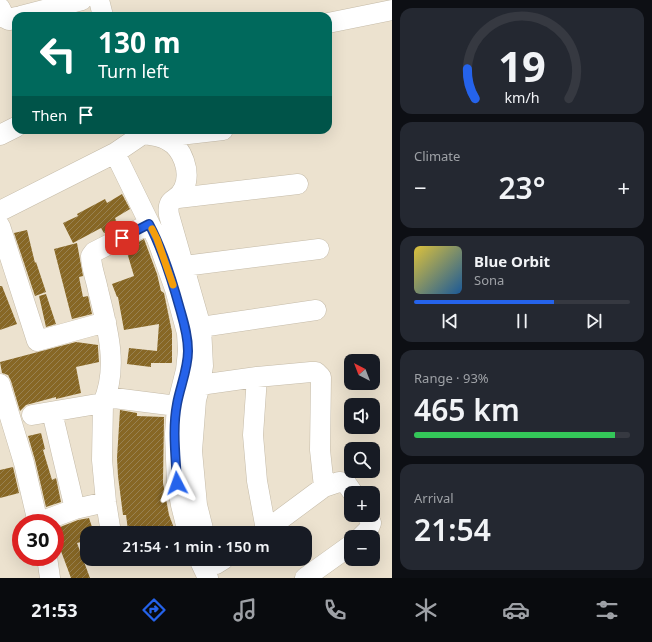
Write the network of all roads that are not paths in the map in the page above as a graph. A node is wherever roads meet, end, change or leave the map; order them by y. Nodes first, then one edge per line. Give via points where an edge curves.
1 (82, 0) edge
2 (99, 0) edge
3 (0, 8) edge
4 (392, 10) edge
5 (37, 12) edge
6 (102, 12) edge
7 (12, 19) edge
8 (332, 22) edge
9 (12, 129) edge
10 (149, 134) edge
11 (0, 135) edge
12 (115, 154) junction
13 (298, 184) dead end
14 (178, 198) junction
15 (0, 211) edge
16 (149, 224) junction
17 (0, 226) edge
18 (319, 248) dead end
19 (184, 266) junction
20 (316, 310) dead end
21 (106, 322) junction
22 (202, 327) junction
23 (257, 377) junction
24 (0, 384) edge
25 (200, 385) junction
26 (104, 400) junction
27 (177, 406) junction
28 (52, 412) junction
29 (32, 415) dead end
30 (348, 486) edge
31 (324, 487) junction
32 (106, 502) junction
33 (75, 509) junction
34 (41, 514) edge
35 (62, 514) edge
36 (110, 526) edge
37 (186, 526) edge
38 (202, 526) edge
39 (263, 526) edge
40 (271, 526) edge
41 (344, 550) edge
42 (48, 566) edge
43 (50, 578) edge
44 (305, 578) edge

1 - 5 street
2 - 6 street
3 - 7 street via 5,18
4 - 8 street
9 - 11 street
10 - 12 street
10 - 14 street via 167,139 176,146 184,162 186,182
12 - 15 street
12 - 16 street
13 - 14 street
14 - 19 street via 170,202 168,207
16 - 21 street via 94,252 91,256
16 - 27 street via 172,282 187,333 187,364
17 - 21 street via 37,341
18 - 19 street
19 - 22 street
20 - 22 street
21 - 26 street via 110,339 110,375
22 - 25 street via 203,366
23 - 25 street
23 - 31 street via 311,372 321,376 320,450
23 - 39 street via 253,435
24 - 34 street
25 - 38 street via 196,400 192,451 197,505
26 - 27 street
26 - 28 street
26 - 32 street via 102,460
27 - 37 street via 177,483
28 - 29 street
28 - 33 street
30 - 31 street via 339,482
31 - 40 street
32 - 33 street
32 - 36 street
33 - 35 street
41 - 44 street
42 - 43 street

